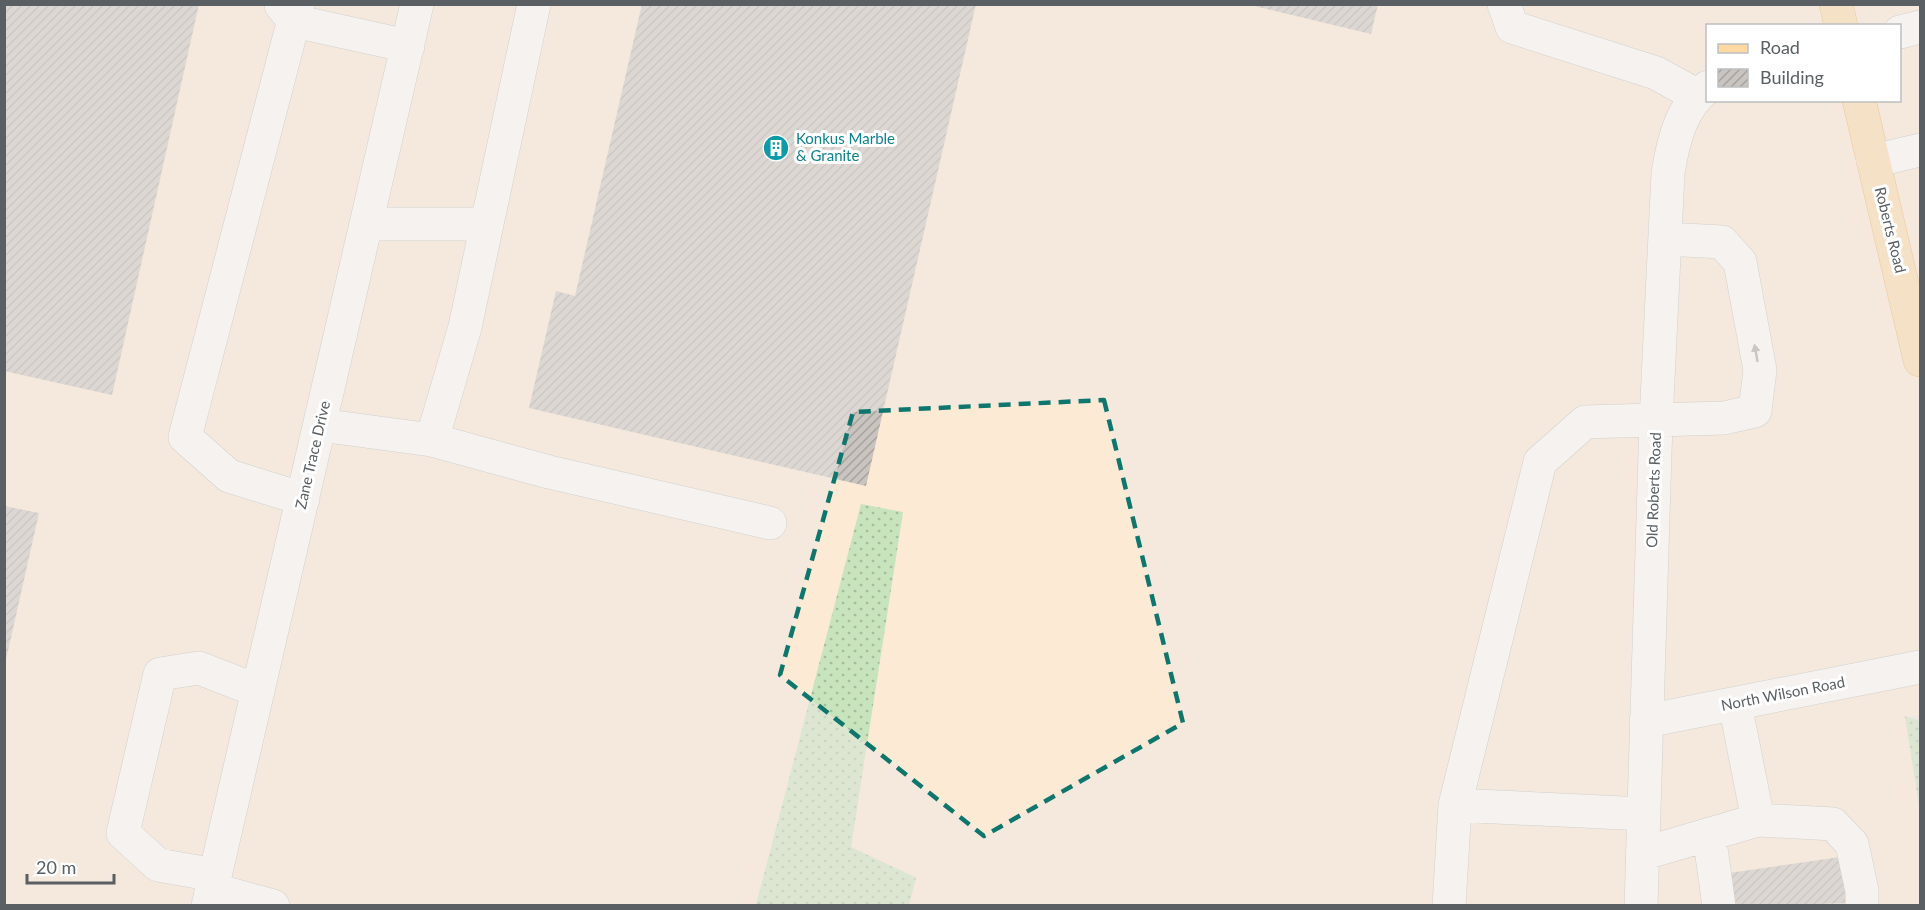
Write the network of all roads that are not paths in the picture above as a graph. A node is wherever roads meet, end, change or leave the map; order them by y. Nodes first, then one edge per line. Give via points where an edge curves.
1 (417, 4) edge
2 (534, 4) edge
3 (1504, 4) edge
4 (1836, 4) edge
5 (291, 10) edge
6 (1841, 24) edge
7 (1920, 27) edge
8 (1901, 32) edge
9 (408, 46) junction
10 (1702, 91) edge
11 (1858, 102) edge
12 (1920, 150) edge
13 (1873, 161) junction
14 (366, 224) junction
15 (487, 224) junction
16 (1665, 239) junction
17 (1920, 360) edge
18 (1656, 421) junction
19 (320, 424) junction
20 (432, 440) junction
21 (303, 499) junction
22 (770, 523) dead end
23 (1920, 666) edge
24 (258, 691) junction
25 (1734, 704) junction
26 (1646, 722) junction
27 (1455, 805) junction
28 (1644, 814) junction
29 (1758, 820) junction
30 (1710, 834) junction
31 (1642, 854) junction
32 (211, 890) edge
33 (273, 906) edge
34 (1449, 906) edge
35 (1641, 906) edge
36 (1719, 906) edge
37 (1862, 906) edge

1 - 9 street, Zane Trace Drive
2 - 15 street
3 - 10 street via 1512,27
4 - 6 main road
5 - 9 street
5 - 21 street via 185,437 229,476
7 - 8 street
9 - 14 street, Zane Trace Drive
10 - 16 street, Old Roberts Road via 1673,144
11 - 13 main road, Roberts Road
12 - 13 street
13 - 17 main road, Roberts Road
14 - 15 street
14 - 19 street, Zane Trace Drive
15 - 20 street via 465,327
16 - 18 street, Old Roberts Road
18 -> 16 street via 1724,418 1755,411 1760,370 1740,262 1722,242
18 - 26 street, Old Roberts Road
18 - 27 street via 1585,422 1540,462
19 - 20 street
19 - 21 street, Zane Trace Drive
20 - 22 street via 549,472
21 - 24 street, Zane Trace Drive
23 - 25 street, North Wilson Road
24 - 32 street, Zane Trace Drive
24 - 32 street via 199,668 160,674 123,833 158,865
25 - 26 street, North Wilson Road
25 - 29 street
26 - 28 street, Old Roberts Road
27 - 28 street
27 - 34 street
28 - 31 street, Old Roberts Road
29 - 30 street
29 - 37 street via 1833,824 1852,844
30 - 31 street
30 - 36 street
31 - 35 street, Old Roberts Road
32 - 33 street

